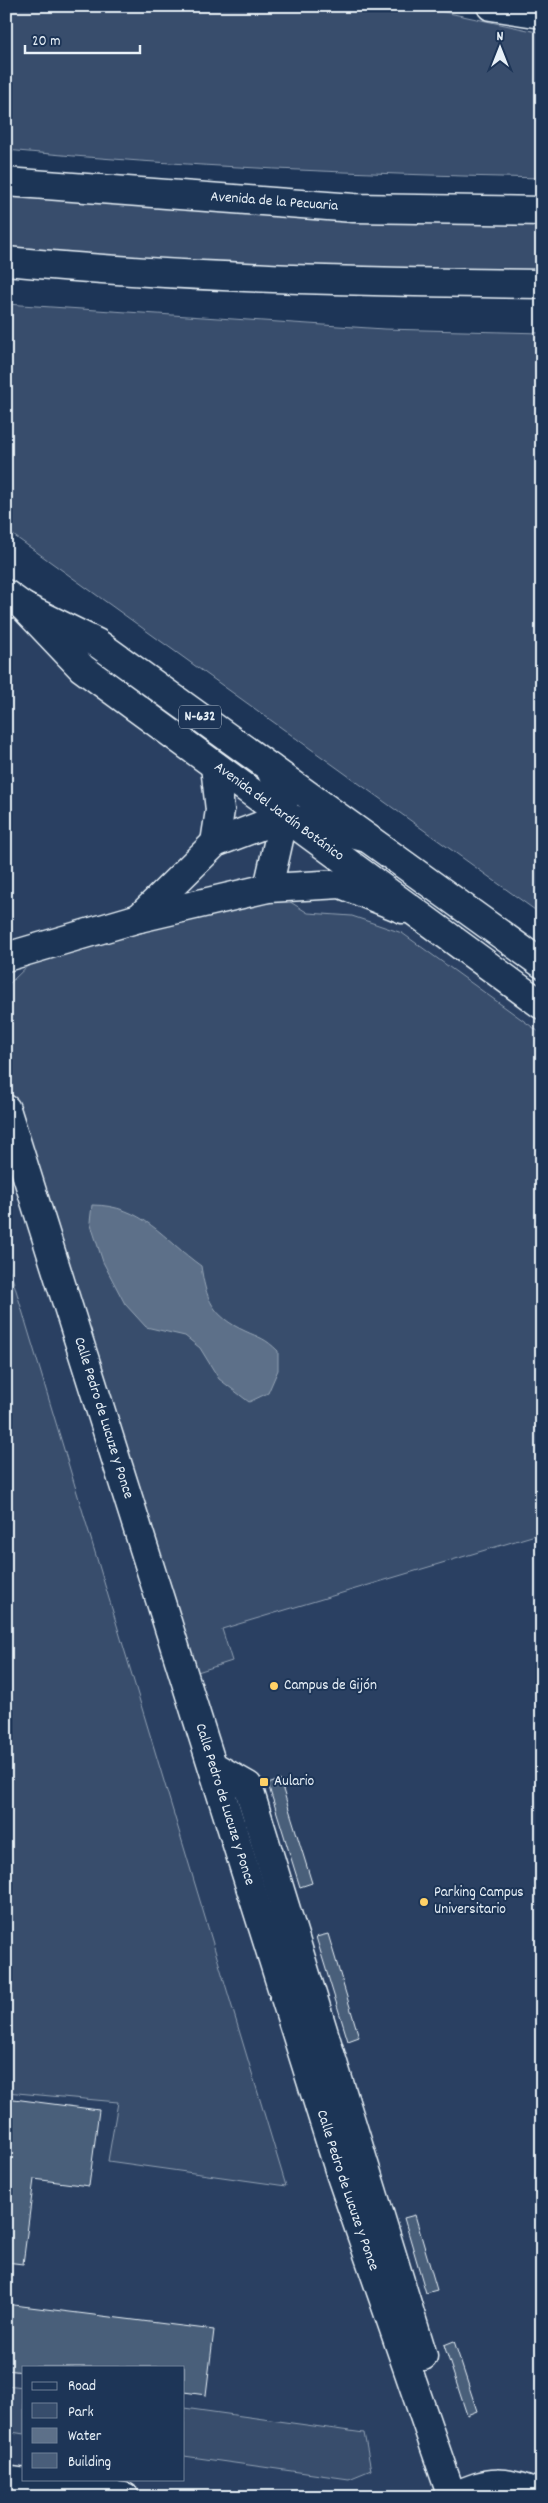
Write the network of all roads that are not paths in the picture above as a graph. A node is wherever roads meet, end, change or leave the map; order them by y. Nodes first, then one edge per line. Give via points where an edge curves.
1 (491, 6) edge
2 (542, 14) edge
3 (6, 182) edge
4 (542, 211) edge
5 (6, 261) edge
6 (542, 284) edge
7 (15, 601) edge
8 (215, 766) junction
9 (270, 768) junction
10 (284, 817) junction
11 (368, 838) junction
12 (215, 843) junction
13 (268, 888) junction
14 (414, 913) junction
15 (139, 918) junction
16 (6, 958) edge
17 (542, 964) edge
18 (542, 1005) edge
19 (6, 1109) edge
20 (6, 2480) edge
21 (542, 2495) edge
22 (125, 2497) edge
23 (452, 2497) edge

1 - 2 main road
3 - 4 main road, Avenida de la Pecuaria via 354,208
5 - 6 main road via 360,282
7 - 8 main road, Avenida del Jardín Botánico / N-632 via 82,668
7 - 9 main road, Avenida del Jardín Botánico / N-632 via 97,643
8 - 10 main road, Avenida del Jardín Botánico / N-632
8 - 12 main road via 220,810
9 - 10 main road via 283,799
9 - 11 main road, Avenida del Jardín Botánico / N-632
10 - 11 main road
10 - 12 main road
10 - 13 main road
10 - 14 main road, Avenida del Jardín Botánico / N-632
11 - 17 main road, Avenida del Jardín Botánico / N-632
12 - 15 main road
13 - 14 main road via 341,884
13 - 15 main road
14 - 18 main road, Avenida del Jardín Botánico / N-632
15 - 16 main road
19 - 23 main road, Calle Pedro de Lucuze y Ponce via 341,2176
20 - 22 main road
21 - 23 main road via 508,2482 479,2484

